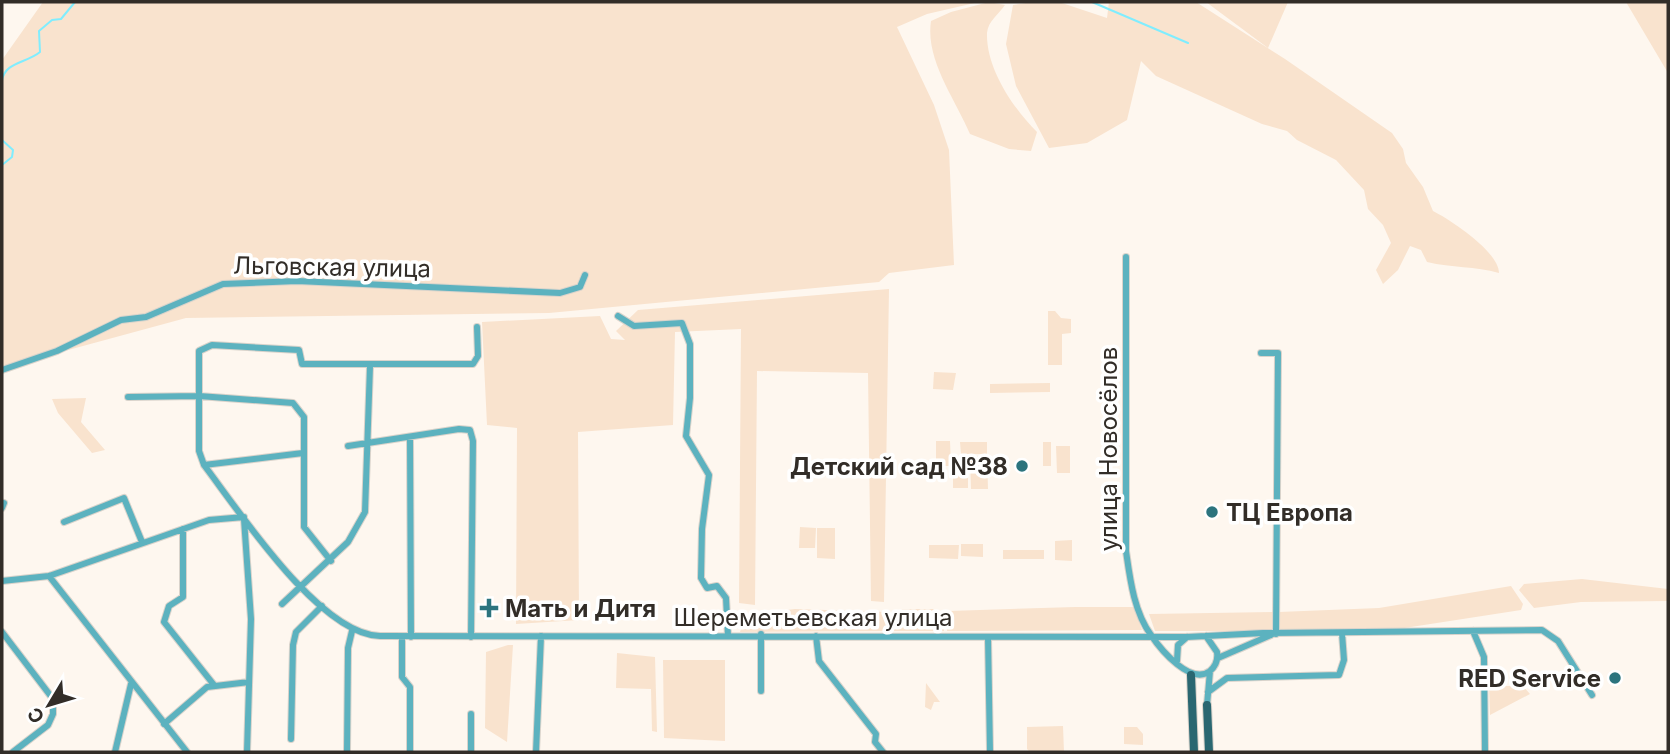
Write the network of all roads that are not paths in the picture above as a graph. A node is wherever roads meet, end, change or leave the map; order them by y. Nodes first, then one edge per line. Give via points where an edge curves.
1 (1126, 257) dead end
2 (585, 275) dead end
3 (618, 316) dead end
4 (477, 327) dead end
5 (1261, 353) dead end
6 (370, 366) junction
7 (2, 370) edge
8 (199, 396) junction
9 (128, 397) dead end
10 (410, 437) junction
11 (369, 443) junction
12 (348, 446) dead end
13 (303, 453) junction
14 (204, 465) junction
15 (244, 517) junction
16 (64, 522) dead end
17 (183, 529) junction
18 (142, 542) junction
19 (331, 561) junction
20 (49, 576) junction
21 (2, 581) edge
22 (303, 587) junction
23 (282, 604) dead end
24 (321, 606) junction
25 (352, 631) junction
26 (1473, 631) junction
27 (2, 632) edge
28 (1276, 634) junction
29 (1342, 634) junction
30 (761, 635) junction
31 (471, 636) junction
32 (541, 636) junction
33 (728, 636) junction
34 (816, 636) junction
35 (1151, 636) junction
36 (1206, 636) junction
37 (402, 637) junction
38 (411, 637) junction
39 (988, 637) junction
40 (1187, 637) junction
41 (1217, 658) junction
42 (1177, 662) junction
43 (1211, 671) junction
44 (1191, 675) junction
45 (1227, 678) junction
46 (250, 682) junction
47 (131, 684) junction
48 (214, 685) junction
49 (761, 691) dead end
50 (1208, 692) junction
51 (1592, 695) dead end
52 (1207, 705) joint
53 (471, 714) dead end
54 (164, 724) junction
55 (291, 740) dead end
56 (13, 752) edge
57 (115, 752) edge
58 (187, 752) edge
59 (247, 752) edge
60 (347, 752) edge
61 (410, 752) edge
62 (471, 752) edge
63 (537, 752) edge
64 (883, 752) edge
65 (989, 752) edge
66 (1194, 752) edge
67 (1209, 752) edge
68 (1485, 752) edge

1 - 35 street, улица Новосёлов via 1126,551 1135,598
2 - 7 street, Льговская улица via 580,287 560,292 297,281 223,284
3 - 33 street via 634,326 682,323 690,344 686,436 709,475 701,578 707,587 717,586 726,598
4 - 6 street via 478,356 473,364
5 - 28 street via 1278,352
6 - 8 street, Шереметьевская улица via 302,364 299,350 212,345 199,351
6 - 11 street
8 - 9 street
8 - 13 street via 293,403 304,417
8 - 14 street, Шереметьевская улица via 199,450
10 - 11 street
10 - 31 street via 471,430
10 - 38 street
11 - 12 street
11 - 19 street via 365,512
13 - 14 street
13 - 19 street via 304,527
14 - 15 street, Шереметьевская улица
15 - 17 street via 208,520
15 - 22 street, Шереметьевская улица
15 - 46 street
16 - 18 street via 124,498
17 - 18 street
17 - 48 street via 183,597 169,606 164,622
18 - 20 street
19 - 22 street
20 - 21 street
20 - 47 street
22 - 23 street
22 - 24 street, Шереметьевская улица
24 - 25 street, Шереметьевская улица
24 - 55 street via 296,632 293,645
25 - 37 street, Шереметьевская улица
25 - 60 street
26 - 29 street
26 - 51 street via 1542,630 1558,641
26 - 68 street via 1484,657
27 - 56 street via 54,699 48,725
28 - 29 street
28 - 36 street
28 - 41 street
29 - 45 street via 1344,660 1339,675
30 - 33 street, Шереметьевская улица
30 - 34 street, Шереметьевская улица
30 - 49 street
31 - 32 street, Шереметьевская улица
31 - 38 street, Шереметьевская улица
32 - 33 street, Шереметьевская улица
32 - 63 street
34 - 39 street, Шереметьевская улица
34 - 64 street via 819,661 876,734 875,742
35 - 39 street, Шереметьевская улица
35 - 40 street, Шереметьевская улица
35 - 42 street
36 - 40 street
36 - 41 street via 1215,645
37 - 38 street, Шереметьевская улица
37 - 61 street via 402,677 410,687
39 - 65 street
40 - 42 street via 1176,651
41 - 43 street
42 - 44 street
43 - 44 street
43 - 45 street
43 - 50 street
44 - 66 main road
45 - 50 street
46 - 48 street
46 - 59 street
47 - 54 street
47 - 57 street
48 - 54 street
50 - 52 street
52 - 67 main road
53 - 62 street
54 - 58 street

